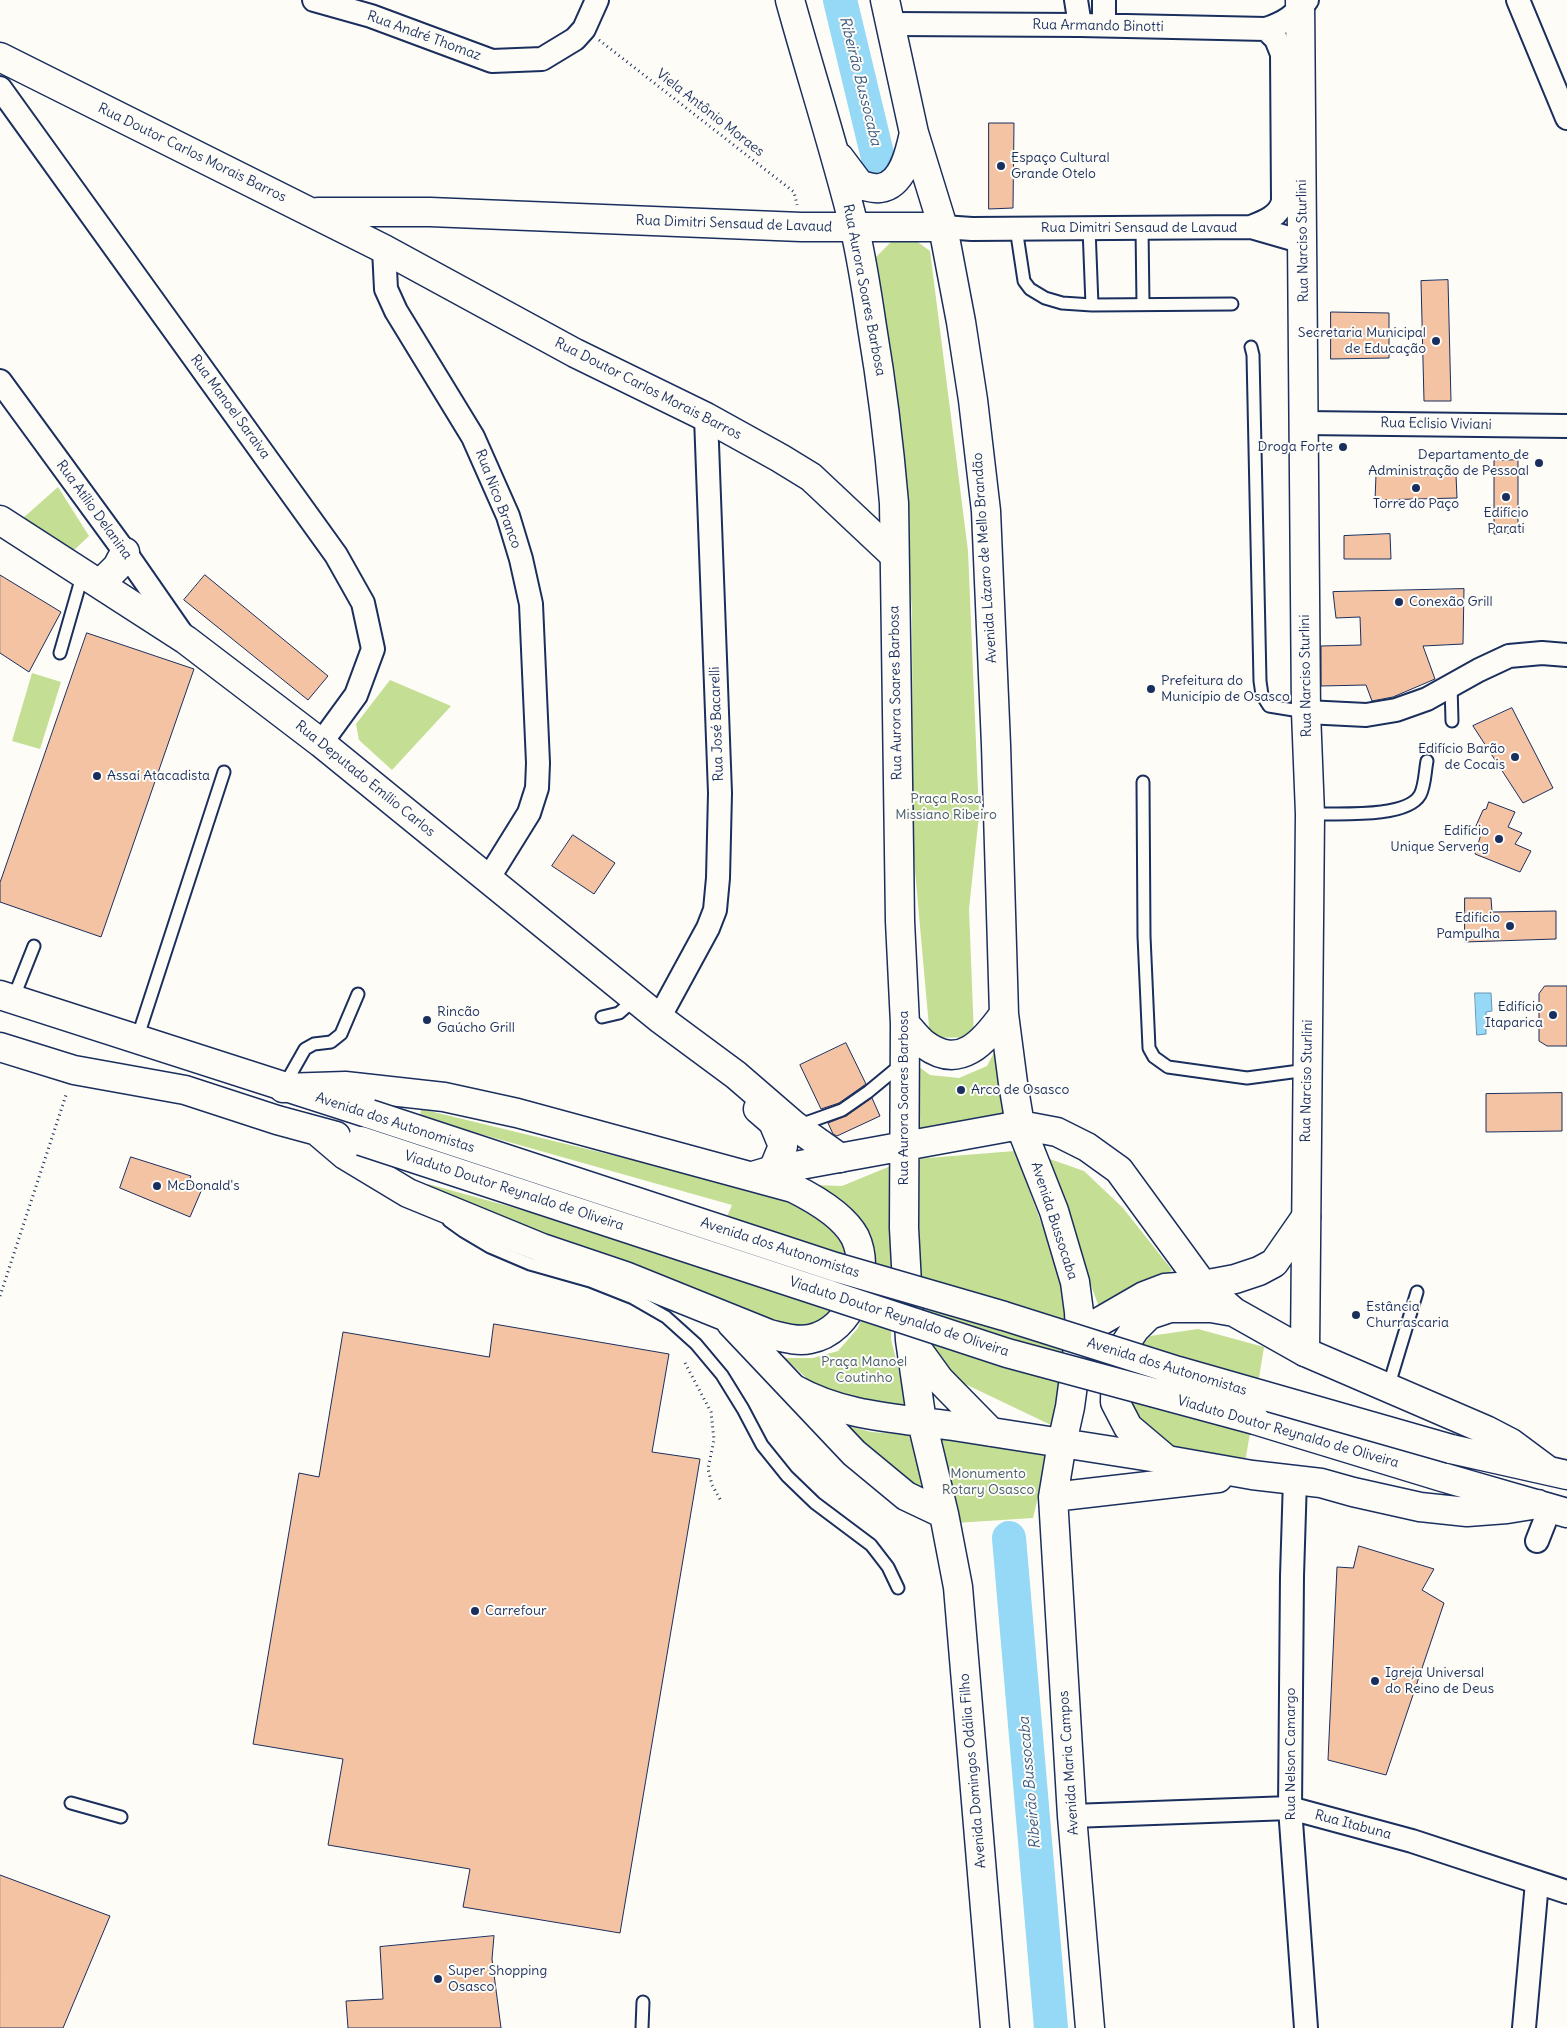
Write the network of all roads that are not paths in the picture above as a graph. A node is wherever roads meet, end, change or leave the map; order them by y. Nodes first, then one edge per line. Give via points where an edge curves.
1 (314, 0) edge
2 (353, 0) edge
3 (597, 0) edge
4 (790, 0) edge
5 (1076, 0) edge
6 (1104, 0) edge
7 (1518, 0) edge
8 (1302, 3) edge
9 (888, 12) edge
10 (371, 16) junction
11 (1080, 25) junction
12 (1104, 25) junction
13 (1266, 29) junction
14 (0, 58) edge
15 (0, 88) edge
16 (1566, 113) edge
17 (914, 133) junction
18 (834, 149) junction
19 (312, 212) junction
20 (430, 212) junction
21 (854, 227) junction
22 (944, 227) junction
23 (1252, 227) junction
24 (1016, 228) junction
25 (1089, 228) junction
26 (1142, 228) junction
27 (1303, 242) junction
28 (384, 249) junction
29 (1143, 304) junction
30 (1232, 304) dead end
31 (1092, 305) junction
32 (1251, 347) dead end
33 (0, 381) edge
34 (706, 417) junction
35 (1304, 423) junction
36 (1567, 426) edge
37 (0, 520) edge
38 (125, 552) junction
39 (894, 555) junction
40 (91, 579) junction
41 (186, 640) junction
42 (60, 653) dead end
43 (1567, 655) edge
44 (1452, 685) junction
45 (1306, 712) junction
46 (1452, 722) dead end
47 (321, 743) junction
48 (1427, 761) dead end
49 (224, 772) dead end
50 (1143, 782) dead end
51 (1310, 814) junction
52 (488, 879) junction
53 (34, 946) dead end
54 (358, 994) dead end
55 (6, 997) edge
56 (635, 999) junction
57 (1004, 1014) junction
58 (602, 1017) dead end
59 (658, 1018) junction
60 (905, 1024) junction
61 (137, 1040) junction
62 (0, 1047) edge
63 (714, 1060) junction
64 (904, 1062) junction
65 (1307, 1070) junction
66 (283, 1088) junction
67 (1020, 1125) junction
68 (796, 1126) junction
69 (318, 1132) junction
70 (361, 1141) joint
71 (903, 1147) junction
72 (840, 1158) junction
73 (763, 1173) junction
74 (426, 1201) junction
75 (1306, 1217) junction
76 (1203, 1285) junction
77 (1418, 1292) dead end
78 (1234, 1312) junction
79 (722, 1314) junction
80 (1080, 1333) junction
81 (910, 1340) junction
82 (1304, 1352) junction
83 (1388, 1388) junction
84 (794, 1389) junction
85 (922, 1422) junction
86 (991, 1432) junction
87 (1062, 1443) junction
88 (1166, 1460) junction
89 (1556, 1472) edge
90 (1252, 1475) junction
91 (1296, 1479) junction
92 (1053, 1497) junction
93 (1552, 1508) edge
94 (944, 1514) junction
95 (1537, 1541) dead end
96 (898, 1588) dead end
97 (71, 1803) dead end
98 (1290, 1808) junction
99 (1072, 1816) junction
100 (121, 1817) dead end
101 (1537, 1882) junction
102 (1567, 1892) edge
103 (644, 2002) dead end
104 (642, 2028) edge
105 (995, 2028) edge
106 (1090, 2028) edge
107 (1306, 2028) edge
108 (1524, 2028) edge

1 - 10 street, Rua André Thomaz
2 - 10 street
3 - 10 street, Rua André Thomaz via 584,29 575,39 542,59 492,61
4 - 18 main road, Rua Aurora Soares Barbosa
5 - 11 street
6 - 12 street
7 - 16 street
8 - 13 street, Rua Armando Binotti via 1287,21
8 - 27 main road, Rua Narciso Sturlini
9 - 11 street, Rua Armando Binotti
9 - 17 main road, Avenida Lázaro de Mello Brandão
11 - 12 street, Rua Armando Binotti
12 - 13 street, Rua Armando Binotti
13 - 23 street, Rua Narciso Sturlini via 1276,39 1282,54 1283,201 1280,210 1266,222
14 - 19 main road, Rua Doutor Carlos Morais Barros
15 - 47 street, Rua Manoel Saraiva via 336,555 363,603 373,649 356,695
17 - 18 main road via 903,169 894,182 880,188 860,184
17 - 22 main road, Avenida Lázaro de Mello Brandão
18 - 21 main road, Rua Aurora Soares Barbosa
19 - 20 main road, Rua Dimitri Sensaud de Lavaud
19 - 28 main road, Rua Doutor Carlos Morais Barros
20 - 21 main road, Rua Dimitri Sensaud de Lavaud via 801,228
20 - 28 main road via 398,232
21 - 22 main road, Rua Dimitri Sensaud de Lavaud
21 - 39 main road, Rua Aurora Soares Barbosa via 884,400 894,503
22 - 24 street, Rua Dimitri Sensaud de Lavaud
22 - 57 main road, Avenida Lázaro de Mello Brandão via 962,322 986,511
23 - 26 street, Rua Dimitri Sensaud de Lavaud
23 - 27 street, Rua Dimitri Sensaud de Lavaud
24 - 25 street, Rua Dimitri Sensaud de Lavaud
24 - 31 lane via 1024,281 1030,289 1062,303
25 - 26 street, Rua Dimitri Sensaud de Lavaud
25 - 31 lane
26 - 29 lane
27 - 35 main road, Rua Narciso Sturlini
28 - 34 main road, Rua Doutor Carlos Morais Barros via 575,353
28 - 52 street, Rua Nico Branco via 386,289 396,312 474,437 508,516 522,559 531,604 537,788 529,813
29 - 30 lane
29 - 31 lane
32 - 45 lane via 1262,695 1269,706
33 - 38 street, Rua Atílio Delanina
34 - 39 main road, Rua Doutor Carlos Morais Barros via 811,477
34 - 59 street, Rua José Bacarelli via 720,793 715,910
35 - 36 street, Rua Eclisio Viviani
35 - 45 main road, Rua Narciso Sturlini
37 - 40 main road, Rua Deputado Emílio Carlos
38 - 40 main road via 118,567
38 - 41 street, Rua Atílio Delanina
39 - 60 main road, Rua Aurora Soares Barbosa via 900,921
40 - 41 main road, Rua Deputado Emílio Carlos
40 - 42 lane
41 - 47 main road, Rua Deputado Emílio Carlos
43 - 44 street via 1509,656
44 - 45 street via 1427,699 1396,710 1366,714
44 - 46 lane
45 - 51 main road, Rua Narciso Sturlini
47 - 52 main road, Rua Deputado Emílio Carlos
48 - 51 lane via 1420,794 1412,803 1382,812
49 - 61 lane
50 - 65 lane via 1144,936 1149,1048 1154,1057 1168,1067 1247,1078
51 - 65 main road, Rua Narciso Sturlini
52 - 56 main road, Rua Deputado Emílio Carlos
53 - 55 lane
54 - 66 lane via 341,1034 331,1042 305,1049
55 - 61 main road, Avenida dos Autonomistas
56 - 58 lane via 619,1012
56 - 59 main road, Rua Deputado Emílio Carlos
57 - 60 main road via 972,1050 956,1054 931,1048
57 - 67 main road, Avenida Lázaro de Mello Brandão
59 - 63 main road, Rua Deputado Emílio Carlos
60 - 64 main road, Rua Aurora Soares Barbosa
61 - 66 main road, Avenida dos Autonomistas
62 - 69 main road, Avenida dos Autonomistas via 74,1070 186,1090
63 - 68 main road, Rua Deputado Emílio Carlos
63 - 73 main road, Rua Deputado Emílio Carlos via 730,1084 773,1122 783,1146
64 - 68 lane via 842,1110
64 - 71 main road, Rua Aurora Soares Barbosa
65 - 75 main road, Rua Narciso Sturlini
66 - 73 main road via 345,1086 444,1097
66 - 89 main road, Avenida dos Autonomistas, bridge via 835,1267 1178,1371 1450,1449
67 - 71 main road
67 - 76 main road via 1057,1132 1087,1146 1119,1170
67 - 80 main road, Avenida Bussocaba via 1054,1211 1075,1282
68 - 72 main road, Rua Deputado Emílio Carlos
69 - 70 main road, Avenida dos Autonomistas
69 - 74 main road via 345,1155
70 - 93 main road, Viaduto Doutor Reynaldo de Oliveira, bridge via 1007,1353 1255,1420
71 - 72 main road
71 - 81 main road, Rua Aurora Soares Barbosa
72 - 73 main road
73 - 79 main road via 815,1199 843,1223 857,1244 861,1282 847,1314 829,1331 811,1339 769,1334
74 - 79 main road via 542,1248
74 - 96 lane via 463,1231 490,1247 530,1264 590,1281 633,1298 666,1316 722,1375 762,1445 787,1476 815,1503 871,1546 888,1567
75 - 76 main road via 1274,1263 1235,1279
75 - 82 main road, Rua Narciso Sturlini
76 - 78 main road
76 - 80 main road via 1164,1288
77 - 83 lane
78 - 82 main road
78 - 88 main road via 1211,1308 1170,1308 1149,1315 1135,1328 1116,1358 1115,1402 1128,1427
79 - 84 main road
80 - 87 main road, Avenida Bussocaba
81 - 85 main road, Rua Aurora Soares Barbosa
81 - 86 main road via 939,1379
82 - 83 main road
83 - 89 main road via 1503,1439
84 - 85 main road via 841,1409
84 - 94 main road via 854,1453 906,1496
85 - 86 main road
85 - 94 main road, Rua Aurora Soares Barbosa
86 - 87 main road
87 - 88 main road
87 - 92 main road, Avenida Bussocaba
88 - 90 main road
90 - 91 main road
90 - 92 main road
91 - 93 main road via 1420,1507 1467,1512
91 - 98 street, Rua Nelson Camargo
92 - 99 main road, Avenida Maria Campos
93 - 95 street
94 - 105 main road, Avenida Domingos Odália Filho via 958,1587
97 - 100 lane
98 - 99 street, Rua Itabuna
98 - 101 street, Rua Itabuna via 1412,1841
98 - 107 street, Rua Nelson Camargo
99 - 106 main road, Avenida Maria Campos
101 - 102 street, Rua Itabuna
101 - 108 street
103 - 104 lane

